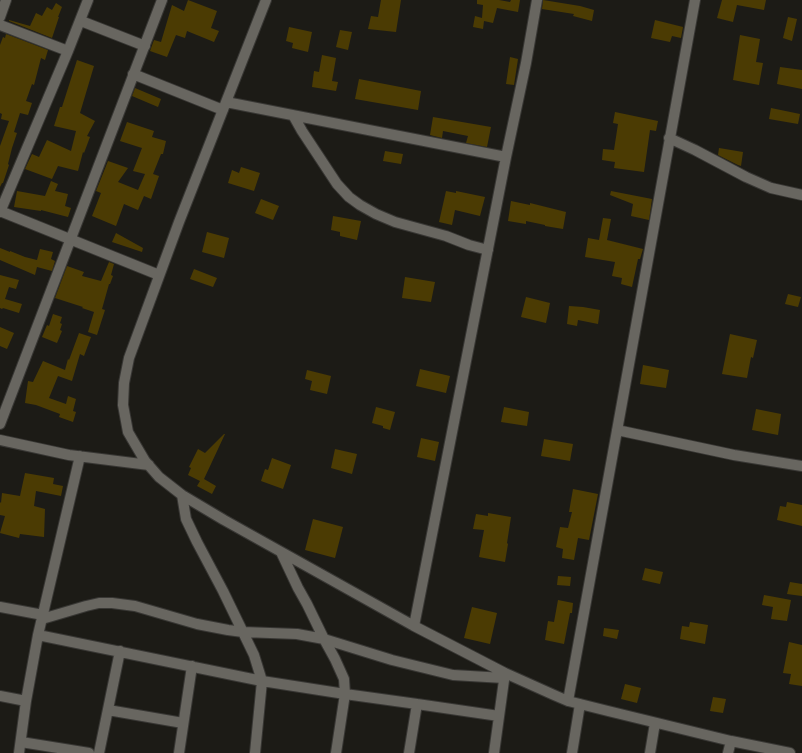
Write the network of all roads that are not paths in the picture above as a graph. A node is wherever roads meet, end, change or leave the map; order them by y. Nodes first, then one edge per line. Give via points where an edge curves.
1 (6, 0) edge
2 (88, 0) edge
3 (162, 0) edge
4 (266, 0) edge
5 (537, 0) edge
6 (694, 0) edge
7 (0, 17) edge
8 (81, 21) junction
9 (0, 25) edge
10 (144, 46) junction
11 (68, 51) junction
12 (133, 74) junction
13 (224, 106) junction
14 (293, 115) junction
15 (670, 138) junction
16 (506, 157) junction
17 (802, 195) edge
18 (0, 212) edge
19 (71, 239) junction
20 (488, 250) junction
21 (159, 275) junction
22 (0, 424) edge
23 (617, 430) junction
24 (0, 440) edge
25 (80, 456) junction
26 (148, 465) junction
27 (802, 466) edge
28 (182, 495) junction
29 (281, 552) junction
30 (0, 607) edge
31 (43, 617) junction
32 (414, 626) junction
33 (243, 632) junction
34 (38, 635) junction
35 (324, 639) junction
36 (120, 651) junction
37 (192, 666) junction
38 (505, 675) junction
39 (262, 681) junction
40 (345, 694) junction
41 (0, 696) edge
42 (26, 701) junction
43 (568, 701) junction
44 (416, 704) junction
45 (580, 704) junction
46 (108, 710) junction
47 (499, 716) junction
48 (183, 723) junction
49 (655, 723) junction
50 (731, 741) junction
51 (21, 742) junction
52 (19, 753) edge
53 (89, 753) edge
54 (99, 753) edge
55 (179, 753) edge
56 (254, 753) edge
57 (336, 753) edge
58 (410, 753) edge
59 (494, 753) edge
60 (572, 753) edge
61 (650, 753) edge
62 (728, 753) edge
63 (790, 753) edge

1 - 7 street
2 - 8 street
3 - 10 street
4 - 13 street
5 - 16 street
6 - 15 street
8 - 10 street
8 - 11 street
9 - 11 street
10 - 12 street
11 - 18 street
12 - 13 street
12 - 19 street
13 - 14 street
13 - 21 street
14 - 16 street
14 - 20 street via 337,184 360,205 394,222
15 - 17 street via 771,188
15 - 23 street
16 - 20 street
18 - 19 street
19 - 21 street
19 - 22 street
20 - 32 street
21 - 26 street via 129,358 122,405 128,432
23 - 27 street via 734,455
23 - 43 street
24 - 25 street
25 - 26 street
25 - 31 street
26 - 28 street
28 - 29 street
28 - 33 street via 186,519
29 - 32 street
29 - 35 street
30 - 31 street
31 - 33 street via 86,606 112,603 135,606 196,624
31 - 34 street
32 - 38 street
33 - 35 street via 297,634
33 - 39 street
34 - 36 street
34 - 42 street
35 - 38 street via 453,675
35 - 40 street via 344,679
36 - 37 street
36 - 46 street
37 - 39 street
37 - 48 street
38 - 43 street
38 - 47 street
39 - 40 street
39 - 56 street
40 - 44 street
40 - 57 street
41 - 42 street
42 - 51 street
43 - 45 street
44 - 47 street
44 - 58 street
45 - 49 street
45 - 60 street
46 - 48 street
46 - 54 street
47 - 59 street
48 - 55 street
49 - 50 street
49 - 61 street
50 - 62 street
50 - 63 street
51 - 52 street
51 - 53 street

